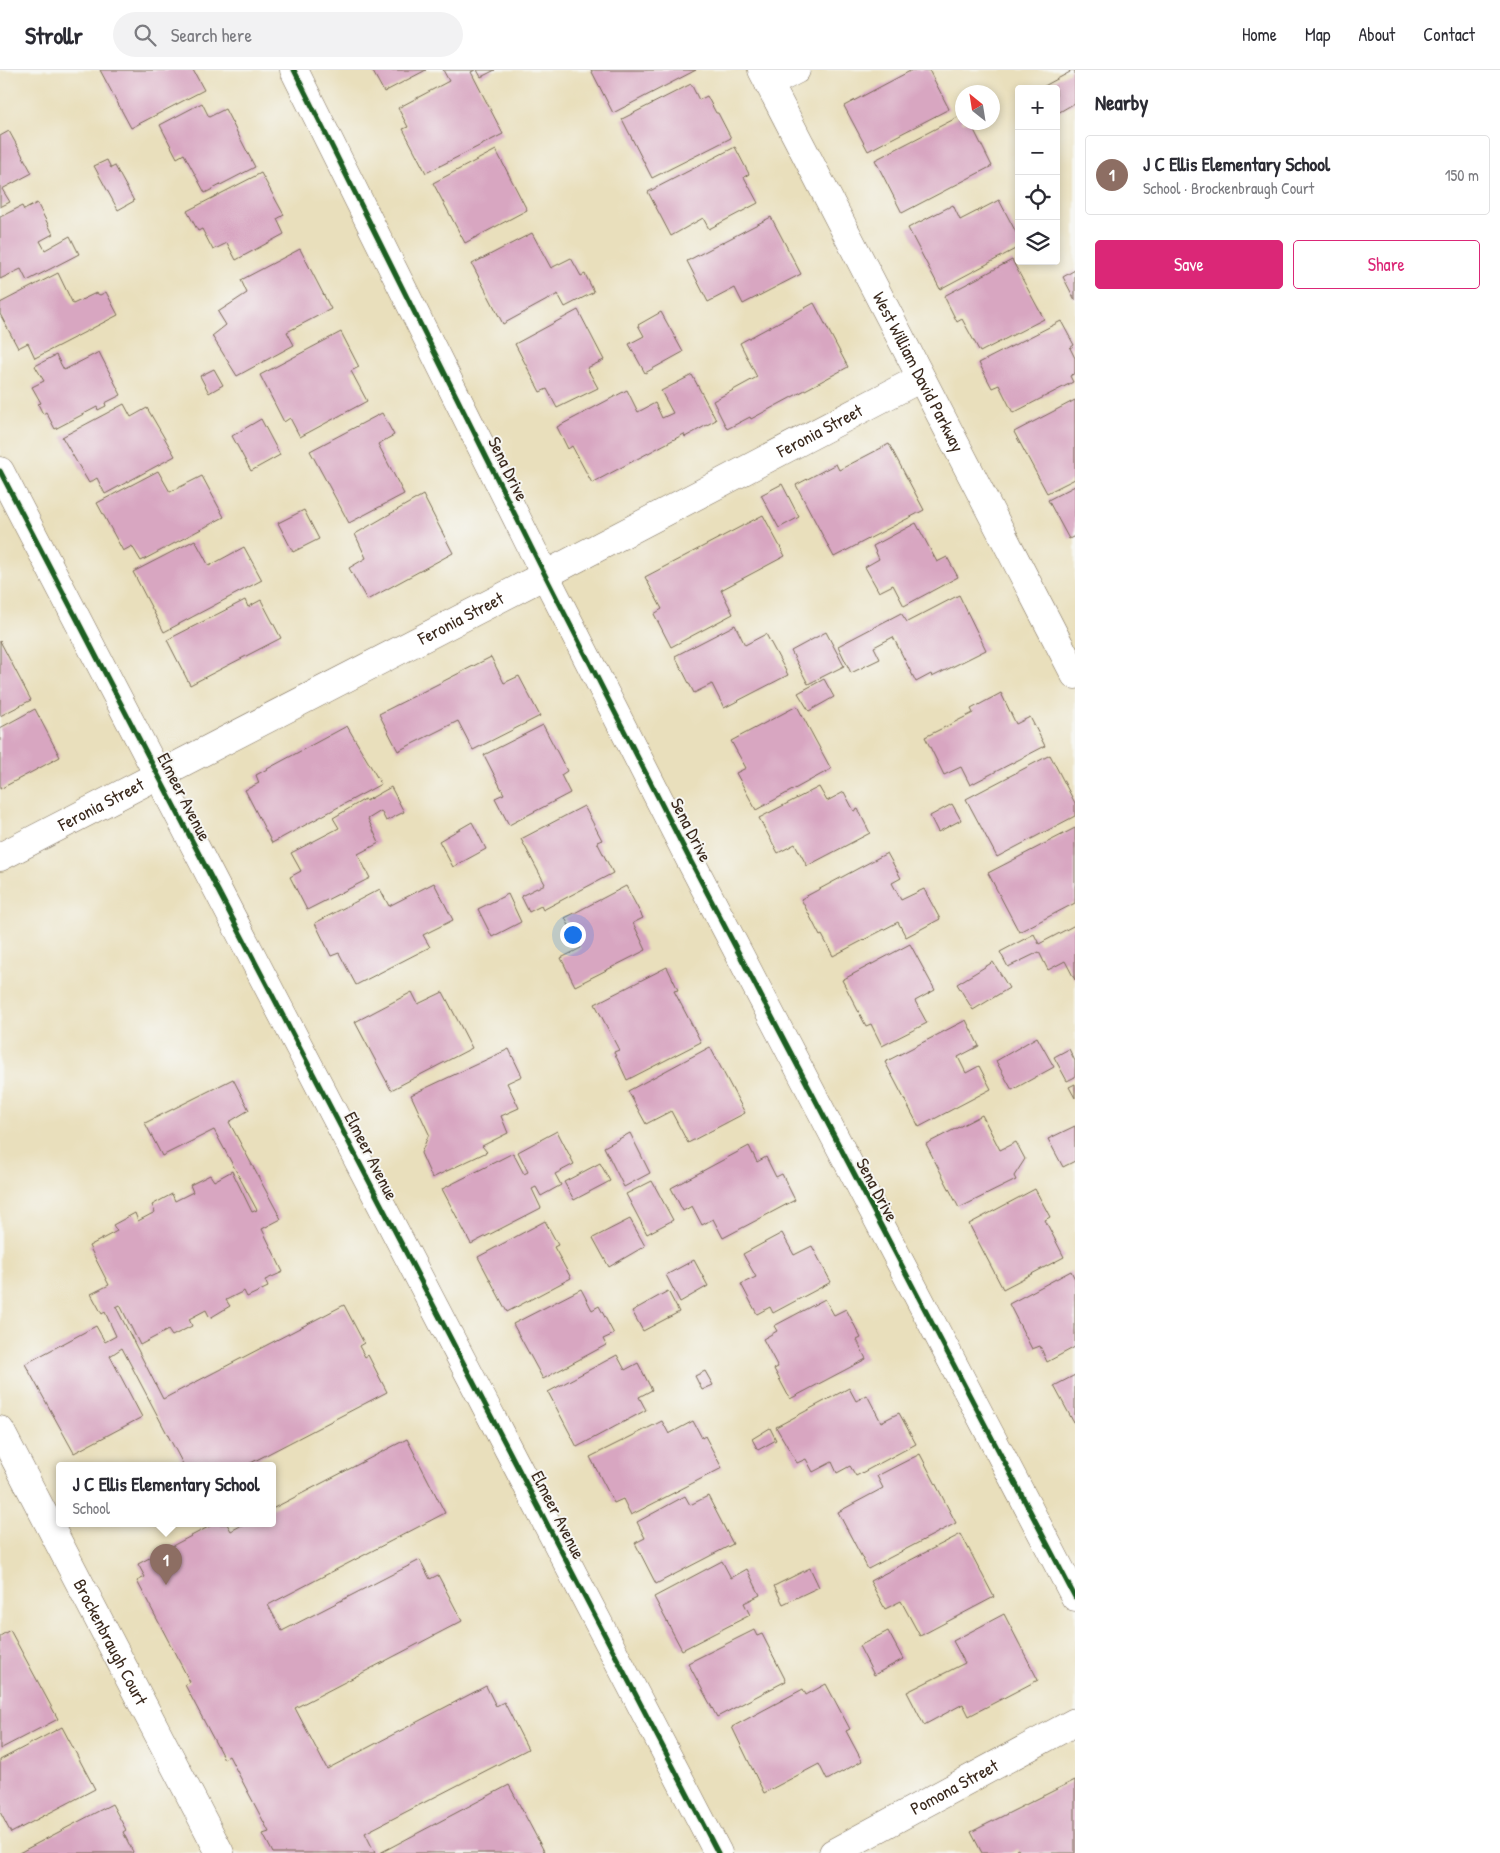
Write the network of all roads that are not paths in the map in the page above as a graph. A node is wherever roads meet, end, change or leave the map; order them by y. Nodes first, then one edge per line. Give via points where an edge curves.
1 (294, 70) edge
2 (796, 70) edge
3 (765, 77) edge
4 (921, 378) junction
5 (0, 471) edge
6 (545, 575) junction
7 (1075, 675) edge
8 (157, 775) junction
9 (0, 856) edge
10 (0, 1430) edge
11 (1075, 1597) edge
12 (1075, 1722) edge
13 (220, 1853) edge
14 (718, 1853) edge
15 (833, 1853) edge

1 - 6 street, Sena Drive
2 - 3 street
3 - 4 street, West William David Parkway
4 - 6 street, Feronia Street
4 - 7 street, West William David Parkway
5 - 8 street, Elmeer Avenue
6 - 8 street, Feronia Street
6 - 11 street, Sena Drive
8 - 9 street, Feronia Street
8 - 14 street, Elmeer Avenue
10 - 13 street, Brockenbraugh Court
12 - 15 street, Pomona Street

